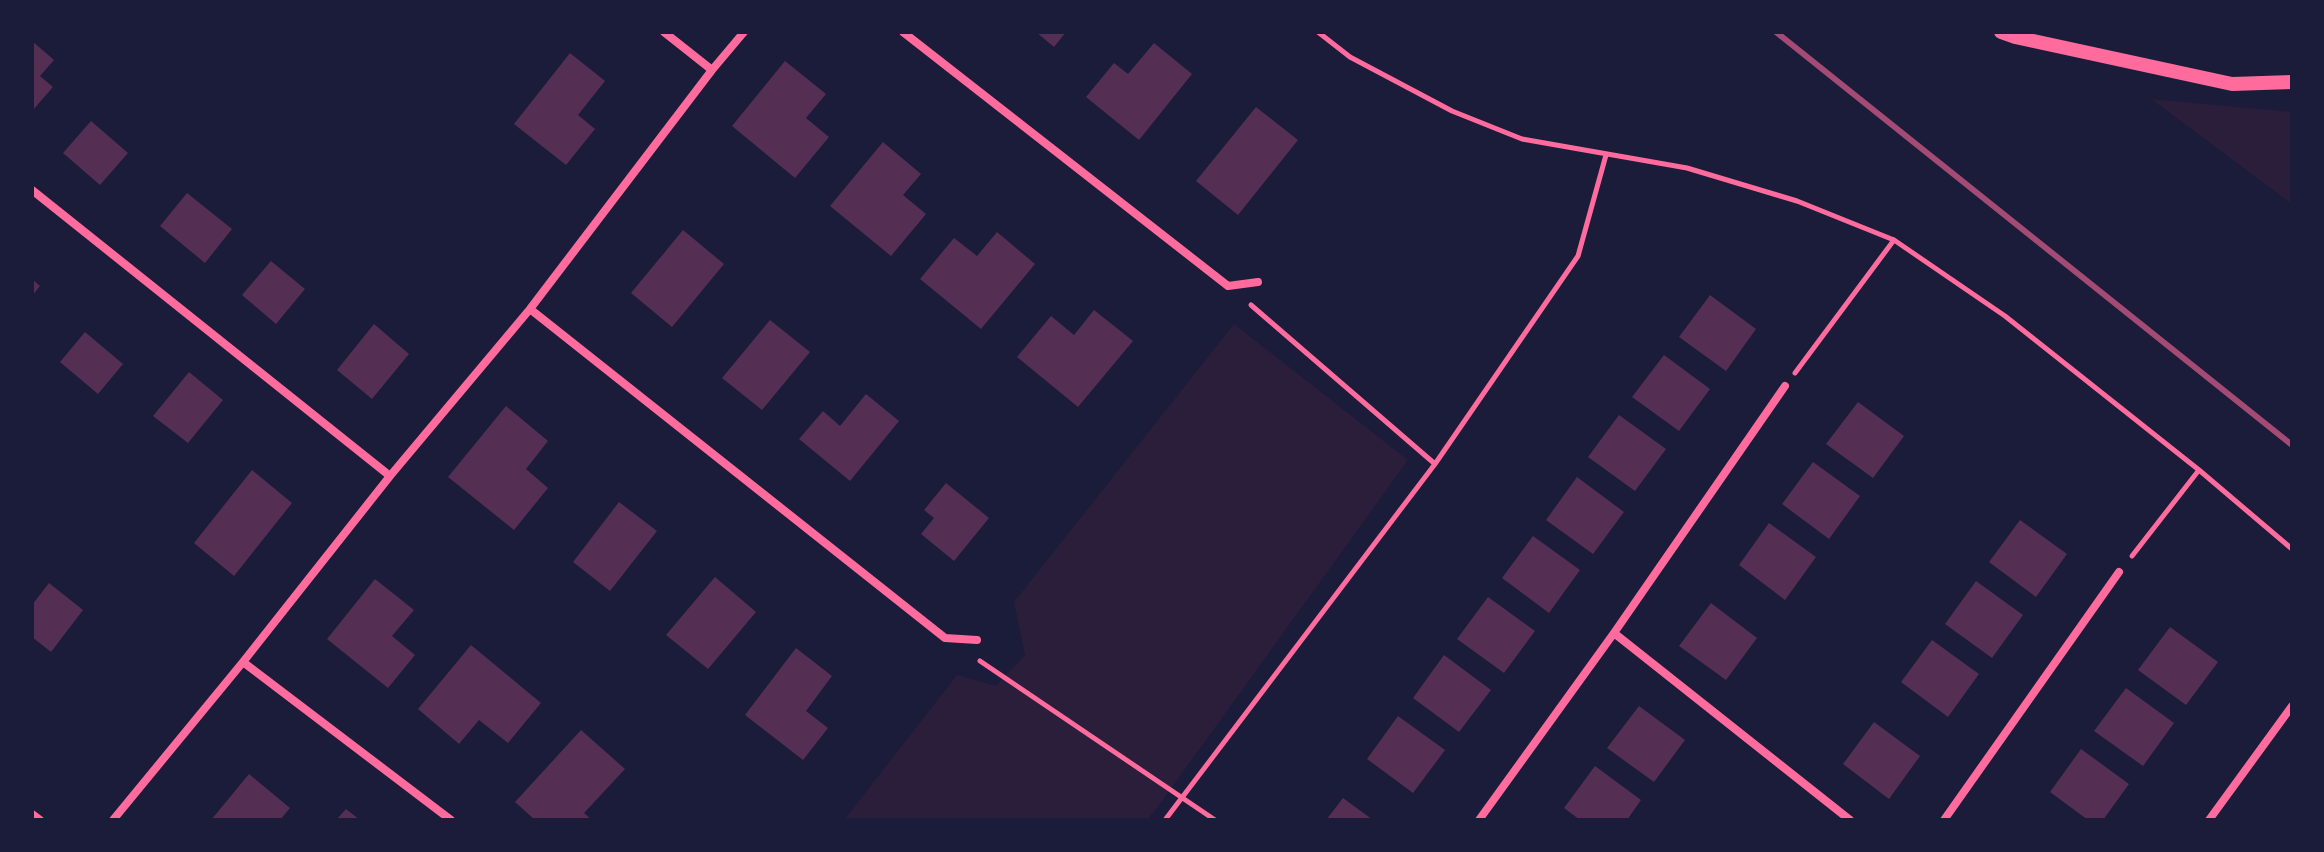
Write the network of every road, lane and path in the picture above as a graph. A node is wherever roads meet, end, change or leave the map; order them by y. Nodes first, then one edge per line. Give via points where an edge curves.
1 (664, 32) edge
2 (744, 32) edge
3 (903, 32) edge
4 (1318, 32) edge
5 (2001, 32) edge
6 (712, 70) junction
7 (2292, 82) edge
8 (1606, 155) junction
9 (32, 190) edge
10 (1894, 240) junction
11 (1258, 282) dead end
12 (1228, 286) junction
13 (530, 309) junction
14 (1785, 386) joint
15 (1435, 464) junction
16 (2199, 470) junction
17 (390, 476) junction
18 (2292, 549) edge
19 (2119, 572) joint
20 (1614, 633) junction
21 (945, 638) junction
22 (977, 640) dead end
23 (243, 662) junction
24 (2292, 706) edge
25 (1182, 797) junction
26 (32, 814) edge
27 (40, 820) edge
28 (113, 820) edge
29 (451, 820) edge
30 (1165, 820) edge
31 (1215, 820) edge
32 (1479, 820) edge
33 (1850, 820) edge
34 (1944, 820) edge
35 (2209, 820) edge

1 - 6 street
2 - 6 street
3 - 12 street
4 - 8 path via 1350,57 1452,111 1522,139
5 - 7 street via 2232,84
6 - 13 street
8 - 10 path via 1687,168 1783,197
8 - 15 path via 1578,256
9 - 17 street
10 - 14 path
10 - 16 path via 2005,316
11 - 12 street
12 - 15 path
13 - 17 street
13 - 21 street
14 - 20 street
15 - 25 path
16 - 18 path
16 - 19 path
17 - 23 street
19 - 34 street
20 - 32 street
20 - 33 street
21 - 22 street
21 - 25 path
23 - 28 street
23 - 29 street
24 - 35 street
25 - 30 path
25 - 31 path
26 - 27 street

